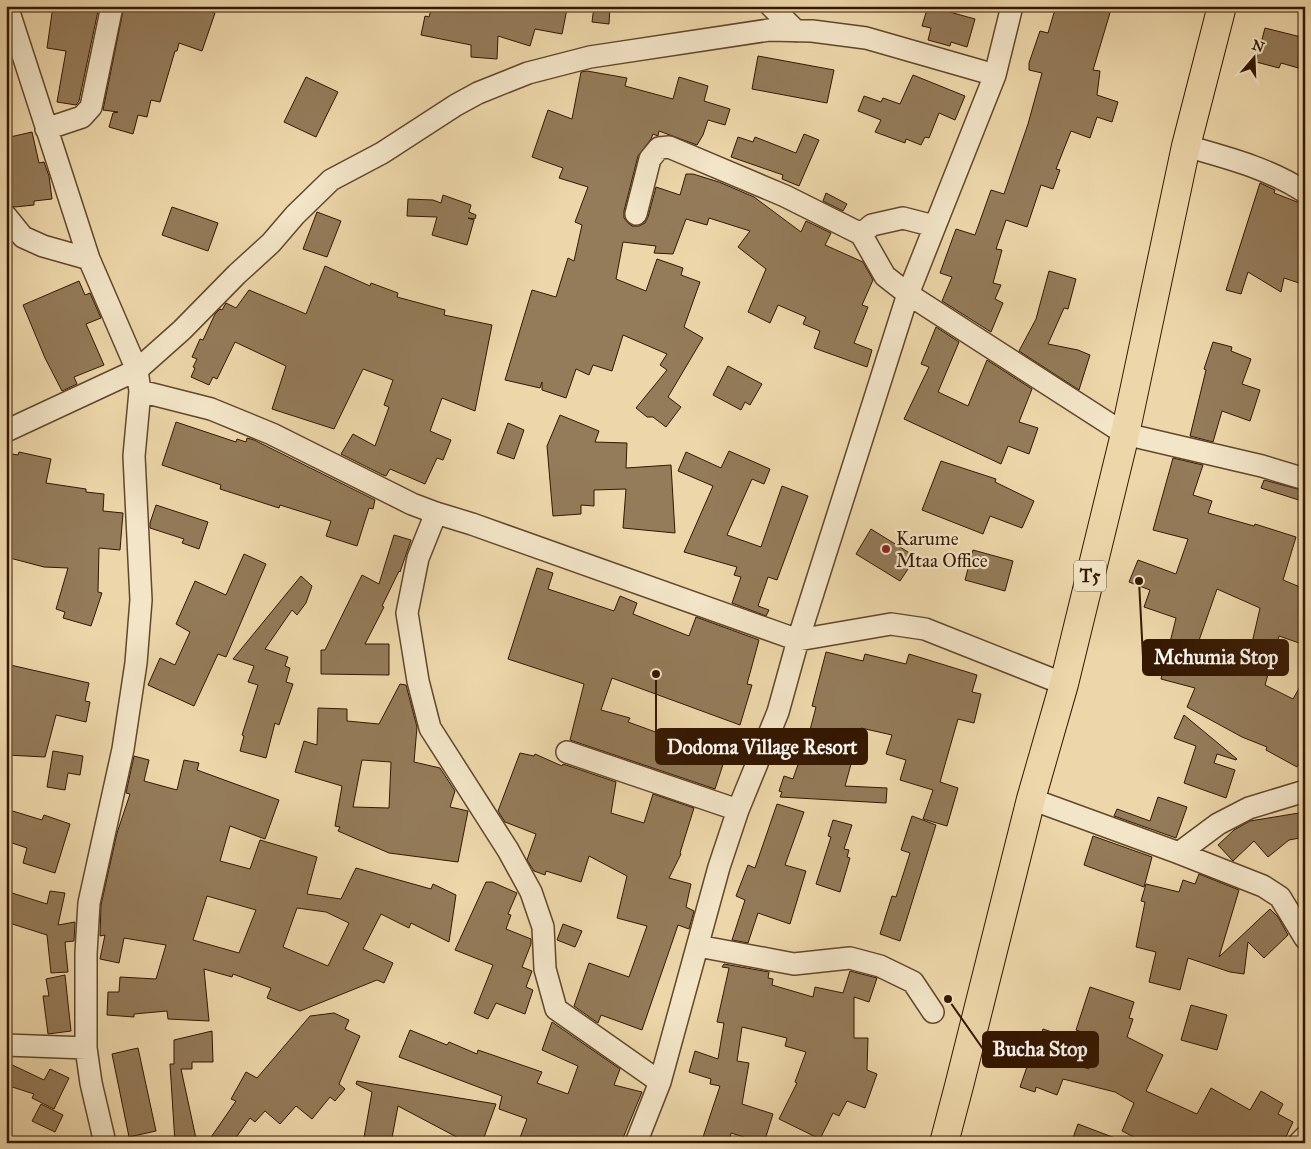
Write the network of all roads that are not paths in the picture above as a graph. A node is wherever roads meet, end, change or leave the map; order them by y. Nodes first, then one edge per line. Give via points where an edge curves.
1 (7, 6) edge
2 (112, 6) edge
3 (771, 6) edge
4 (1012, 6) edge
5 (1222, 6) edge
6 (796, 31) junction
7 (995, 75) junction
8 (46, 129) junction
9 (1186, 146) junction
10 (1305, 192) edge
11 (636, 214) dead end
12 (6, 216) edge
13 (934, 226) junction
14 (861, 234) junction
15 (89, 260) junction
16 (908, 294) junction
17 (137, 370) junction
18 (140, 391) junction
19 (6, 431) edge
20 (1125, 434) junction
21 (1305, 479) edge
22 (436, 513) junction
23 (798, 640) junction
24 (1064, 684) junction
25 (566, 752) dead end
26 (1305, 791) edge
27 (1031, 799) junction
28 (738, 810) junction
29 (1179, 852) junction
30 (1305, 938) edge
31 (698, 946) junction
32 (933, 1012) dead end
33 (6, 1045) edge
34 (86, 1048) junction
35 (660, 1082) junction
36 (1305, 1137) edge
37 (105, 1143) edge
38 (636, 1143) edge
39 (944, 1143) edge
40 (1299, 1143) edge

1 - 8 street
2 - 8 street via 91,107 82,117
3 - 6 street
4 - 7 street
5 - 9 highway, T5
6 - 7 street via 866,38
6 - 17 street via 769,30 590,57 528,73 478,93 332,180 182,330
7 - 13 street
8 - 15 street
9 - 10 street via 1267,171
9 - 20 highway, T5
11 - 14 street via 650,159 659,148 669,148 785,196
12 - 15 street via 23,237
13 - 14 street via 903,218 872,225
13 - 16 street
14 - 16 street via 885,276
15 - 17 street
16 - 20 street
16 - 23 street
17 - 18 street
17 - 19 street
18 - 22 street via 211,409 272,434
18 - 34 street via 134,456 141,600 123,749 88,903
20 - 21 street
20 - 24 highway, T5
22 - 23 street
22 - 35 street via 418,558 408,613 418,681 430,728 531,892 543,926 545,969 556,1009
23 - 24 street via 891,624 925,629
23 - 28 street via 778,712
24 - 27 highway, T5
25 - 28 street
26 - 29 street via 1249,808 1218,824
27 - 29 street
27 - 39 highway, T5
28 - 31 street
29 - 30 street via 1263,886 1280,897
31 - 32 street via 794,964 850,958 880,966 913,982
31 - 35 street
33 - 34 street
34 - 37 street
35 - 38 street
36 - 40 street

